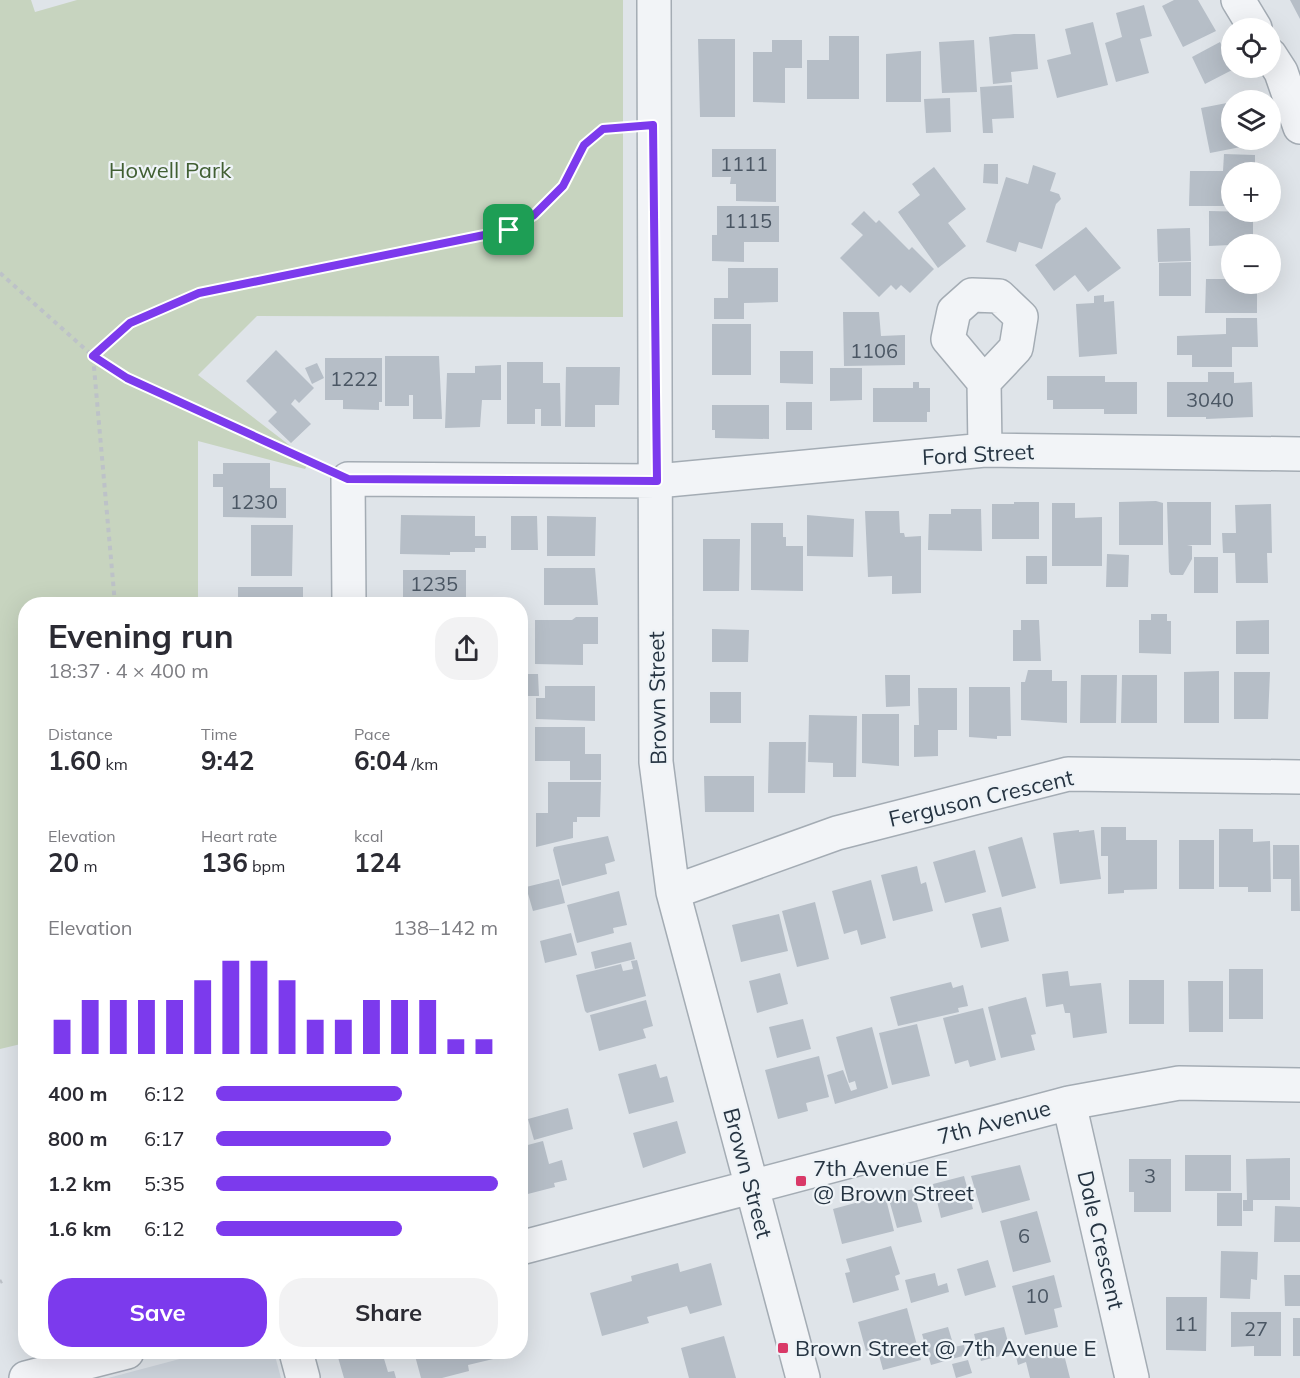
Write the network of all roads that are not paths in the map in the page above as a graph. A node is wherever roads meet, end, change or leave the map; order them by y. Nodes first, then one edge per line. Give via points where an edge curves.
1 (654, 0) edge
2 (1238, 0) edge
3 (1249, 18) edge
4 (1281, 72) edge
5 (1300, 127) edge
6 (984, 382) dead end
7 (985, 450) junction
8 (1300, 454) edge
9 (657, 481) junction
10 (349, 597) edge
11 (1300, 777) edge
12 (673, 892) junction
13 (1300, 1085) edge
14 (1069, 1103) junction
15 (751, 1186) junction
16 (528, 1246) edge
17 (100, 1359) edge
18 (298, 1359) edge
19 (27, 1378) edge
20 (303, 1378) edge
21 (804, 1378) edge
22 (1132, 1378) edge

1 - 9 street, Brown Street
2 - 3 street
4 - 5 street
6 - 7 street
7 - 8 street, Ford Street
7 - 9 street, Ford Street
9 - 10 street, Ford Street via 348,479
9 - 12 street, Brown Street via 656,762
11 - 12 street, Ferguson Crescent via 1068,774 837,833
12 - 15 street, Brown Street
13 - 14 street, 7th Avenue via 1179,1083
14 - 15 street, 7th Avenue
14 - 22 street, Dale Crescent
15 - 16 street, 7th Avenue
15 - 21 street, Brown Street
17 - 19 street
18 - 20 street

